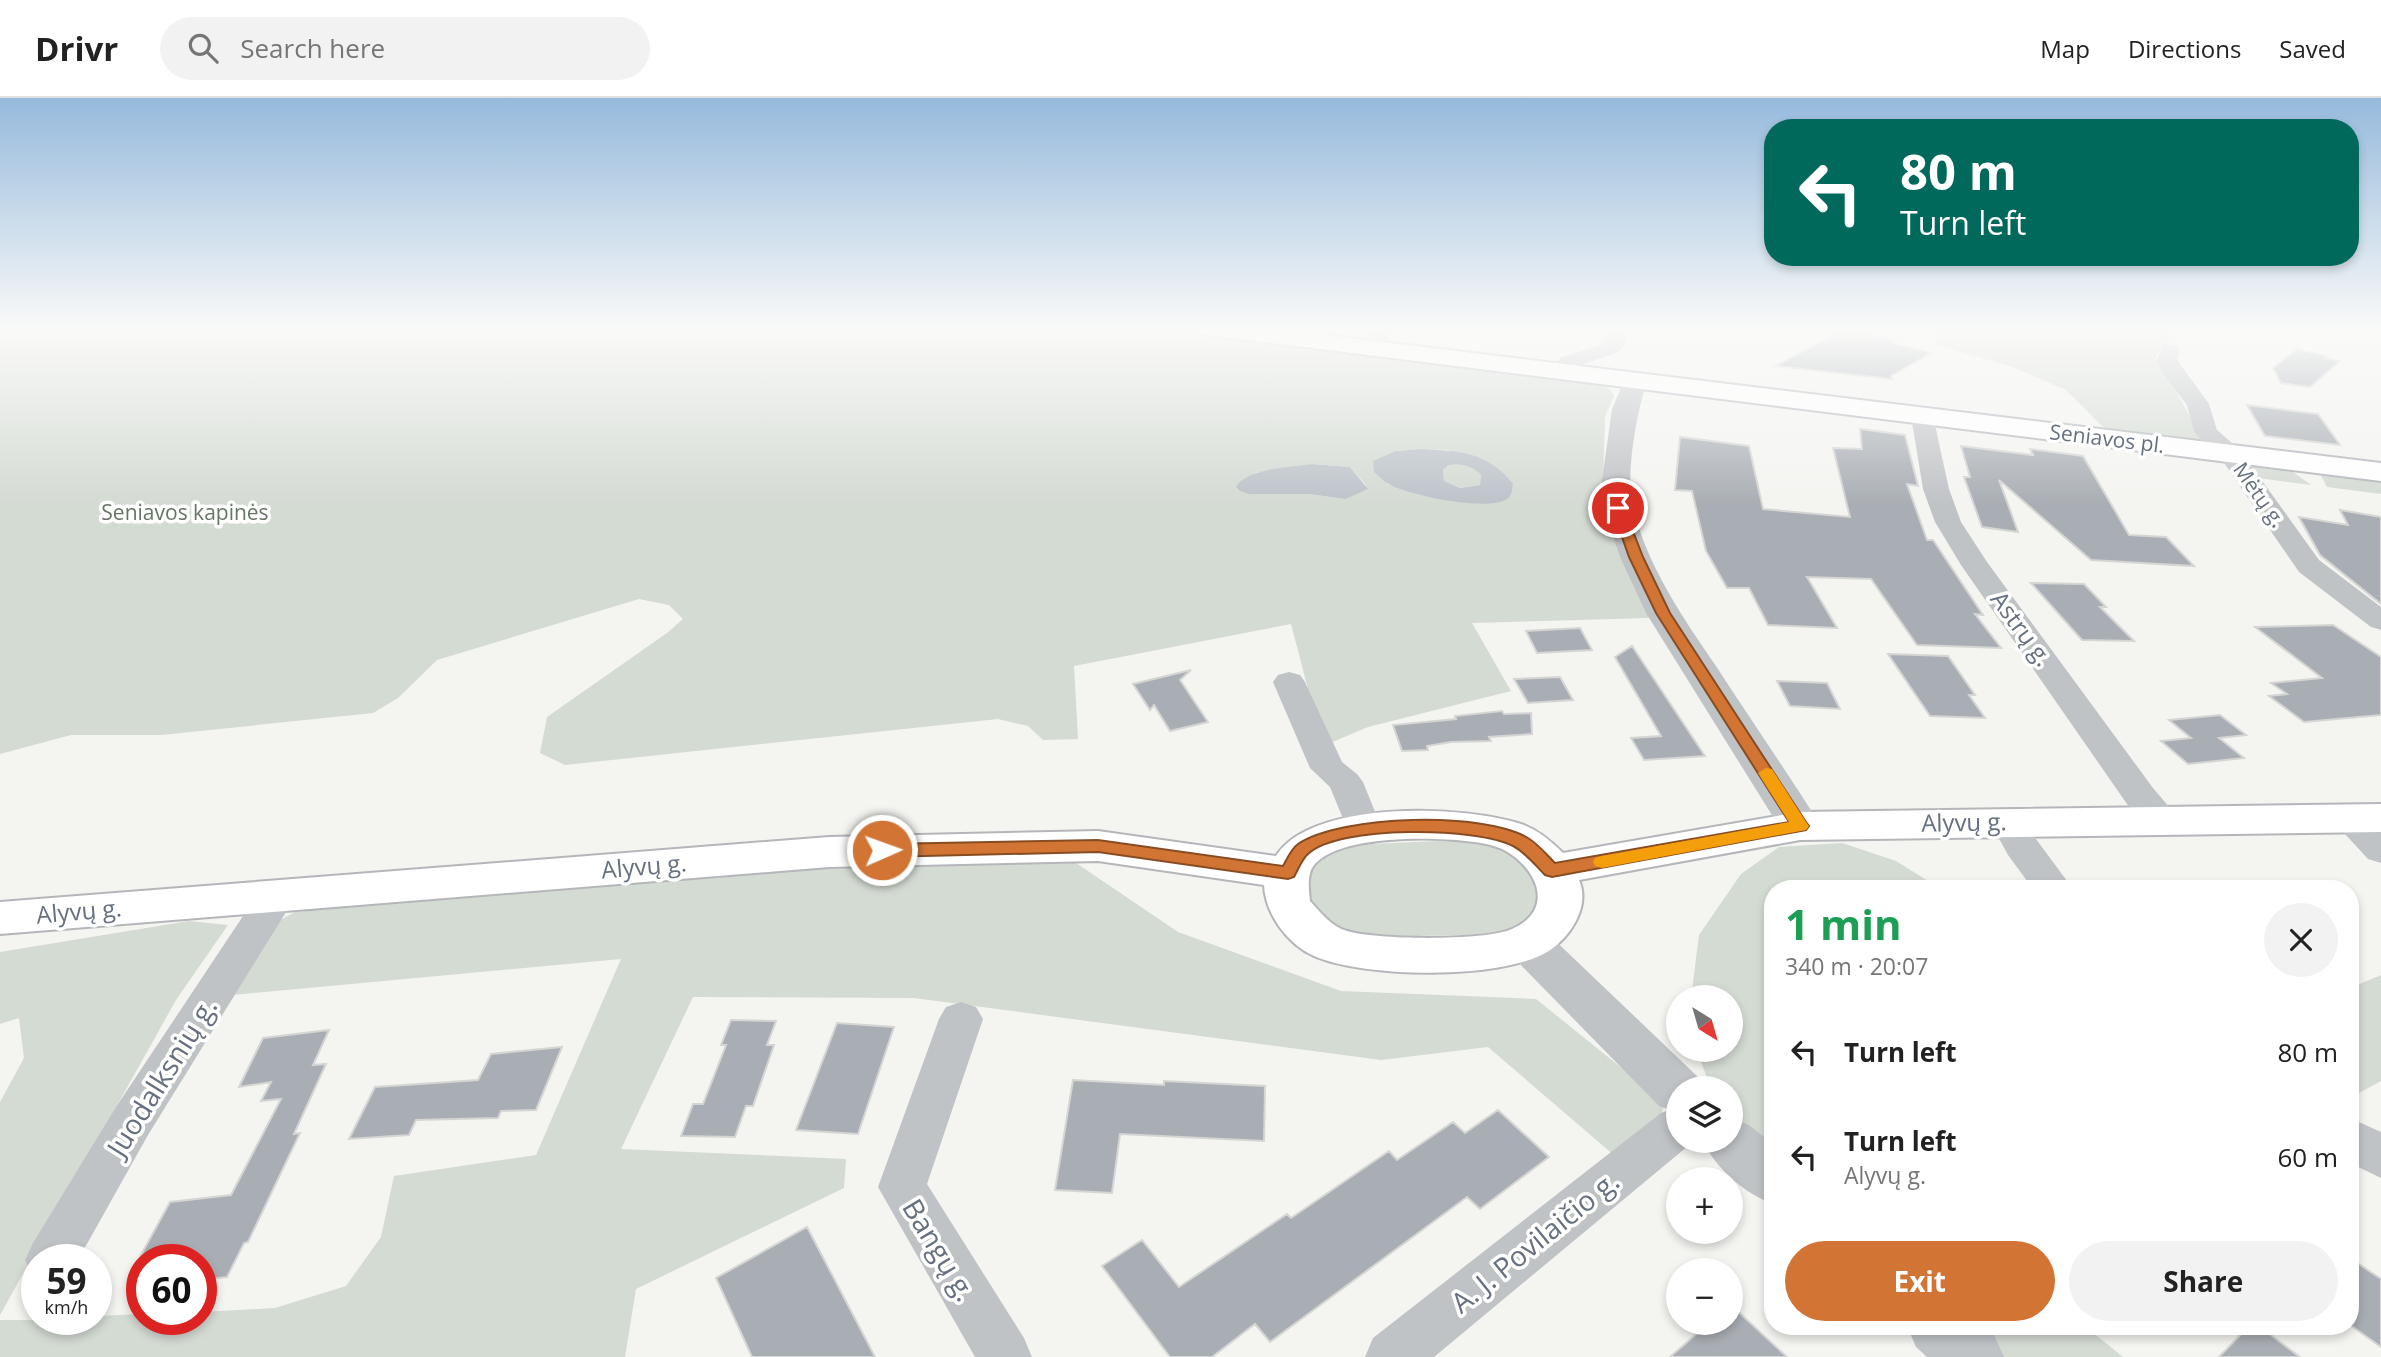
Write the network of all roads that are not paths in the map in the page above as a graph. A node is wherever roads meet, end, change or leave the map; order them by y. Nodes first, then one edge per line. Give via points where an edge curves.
1 (1633, 387) edge
2 (1682, 387) edge
3 (2184, 387) edge
4 (1922, 416) junction
5 (2231, 455) junction
6 (2381, 472) edge
7 (2381, 621) edge
8 (1289, 682) dead end
9 (2366, 819) edge
10 (2008, 822) junction
11 (2164, 822) junction
12 (1800, 826) junction
13 (1364, 830) junction
14 (2381, 850) edge
15 (1552, 870) junction
16 (1288, 873) junction
17 (2047, 880) edge
18 (277, 896) junction
19 (0, 918) edge
20 (1527, 942) junction
21 (961, 1019) dead end
22 (1666, 1079) edge
23 (1666, 1137) edge
24 (2359, 1144) edge
25 (1743, 1152) edge
26 (2381, 1157) edge
27 (1764, 1171) edge
28 (60, 1244) edge
29 (1948, 1335) edge
30 (1005, 1357) edge
31 (1392, 1357) edge
32 (1972, 1357) edge

1 - 12 street via 1625,409 1616,487 1618,508 1636,557 1663,613
2 - 4 main road, Seniavos pl.
3 - 5 street, Mėtų g. via 2198,404 2206,431
4 - 5 main road, Seniavos pl.
4 - 11 street, Astrų g. via 1936,489 1948,522 2140,796
5 - 6 main road, Seniavos pl.
5 - 7 street, Mėtų g. via 2309,566
8 - 13 street via 1327,768 1345,782
9 - 11 main road, Alyvų g.
9 - 14 street
10 - 11 main road, Alyvų g.
10 - 12 main road, Alyvų g.
10 - 17 street
12 - 15 main road, Alyvų g.
13 - 15 main road via 1457,826 1487,830 1522,842
13 - 16 main road via 1324,837 1301,850
15 - 20 main road via 1562,888 1562,901 1554,922
16 - 18 main road, Alyvų g. via 1098,846 1015,847 829,852
16 - 20 main road via 1288,904 1298,918 1323,939 1357,952 1486,951
18 - 19 main road, Alyvų g.
18 - 28 street, Juodalksnių g. via 132,1121
20 - 22 street
21 - 30 street, Bangų g. via 902,1188
23 - 31 street, A. J. Povilaičio g.
24 - 26 street
25 - 27 street
29 - 32 street

